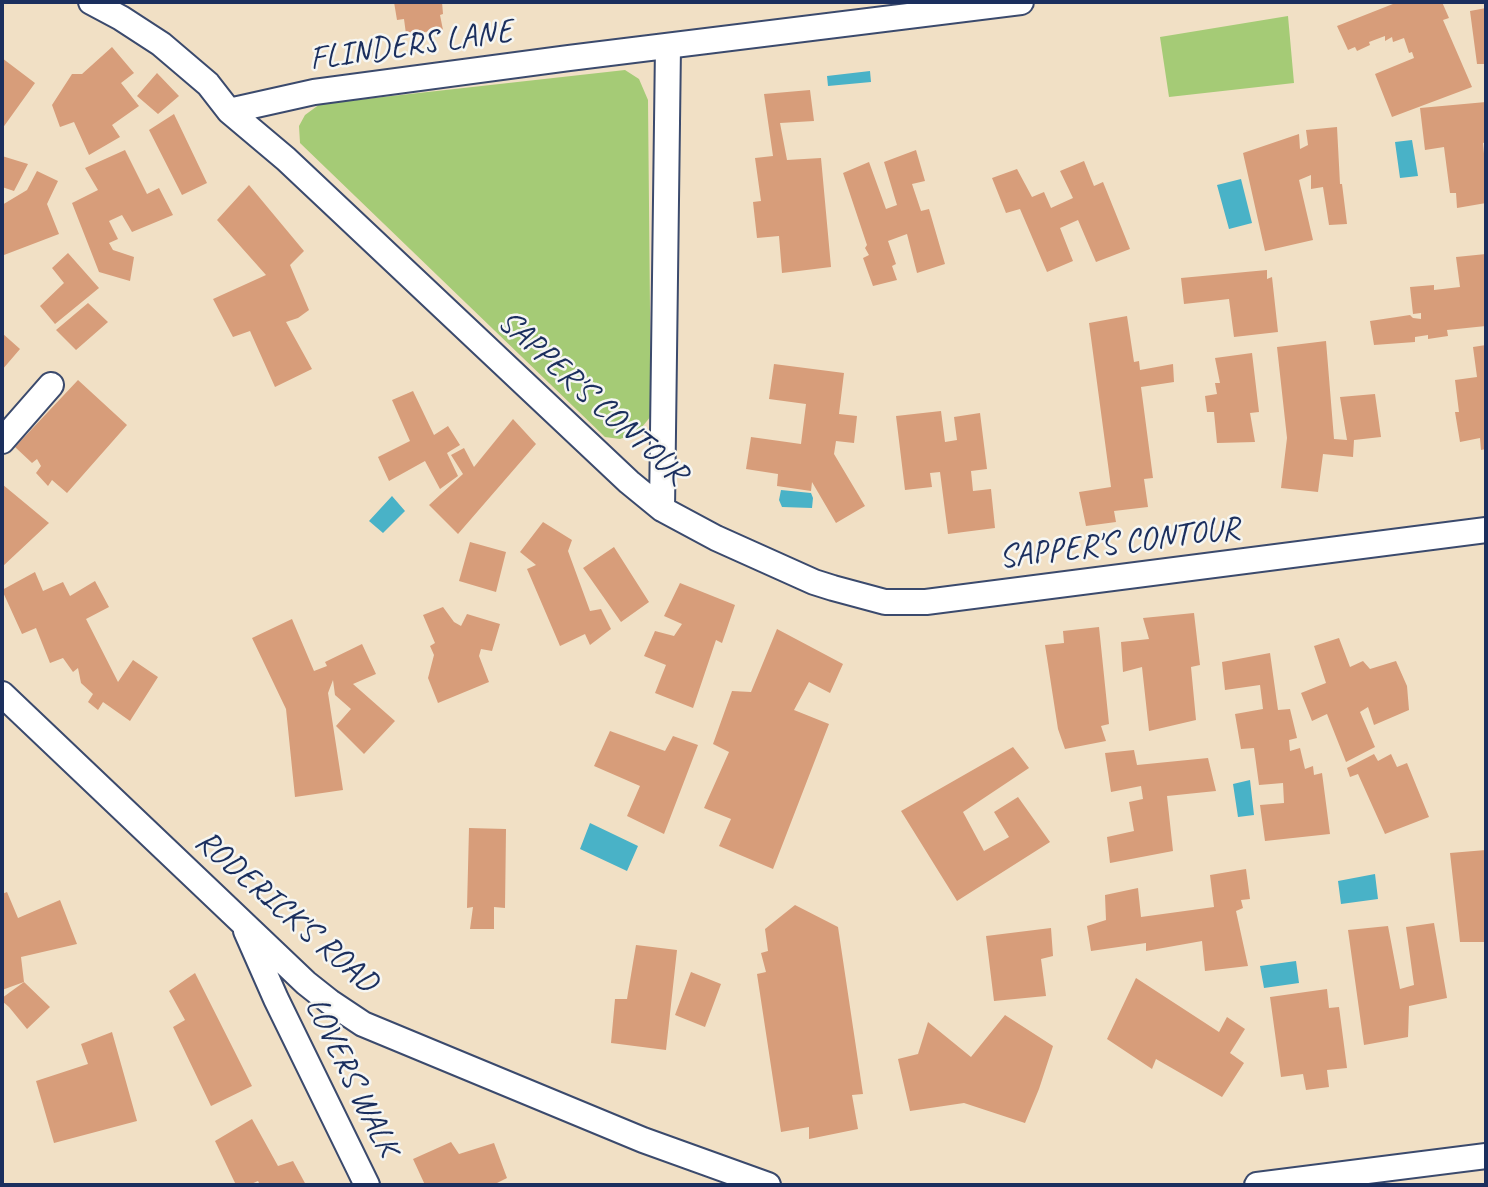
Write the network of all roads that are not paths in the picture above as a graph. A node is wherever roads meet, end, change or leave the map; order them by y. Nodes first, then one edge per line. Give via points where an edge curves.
1 (91, 2) edge
2 (1021, 2) edge
3 (668, 46) junction
4 (229, 111) junction
5 (51, 385) dead end
6 (2, 441) edge
7 (662, 509) junction
8 (1486, 530) edge
9 (2, 694) edge
10 (242, 920) junction
11 (1486, 1156) edge
12 (367, 1185) edge
13 (768, 1185) edge
14 (1257, 1185) edge

1 - 4 street, SAPPER'S CONTOUR via 161,44 208,85
2 - 3 street, FLINDERS LANE
3 - 4 street, FLINDERS LANE via 314,92
3 - 7 street
4 - 7 street, SAPPER'S CONTOUR
5 - 6 street
7 - 8 street, SAPPER'S CONTOUR via 814,582 872,600 901,603
9 - 10 street, RODERICK'S ROAD
10 - 12 street, LOVERS WALK
10 - 13 street, RODERICK'S ROAD via 306,983 363,1024 643,1140
11 - 14 street

